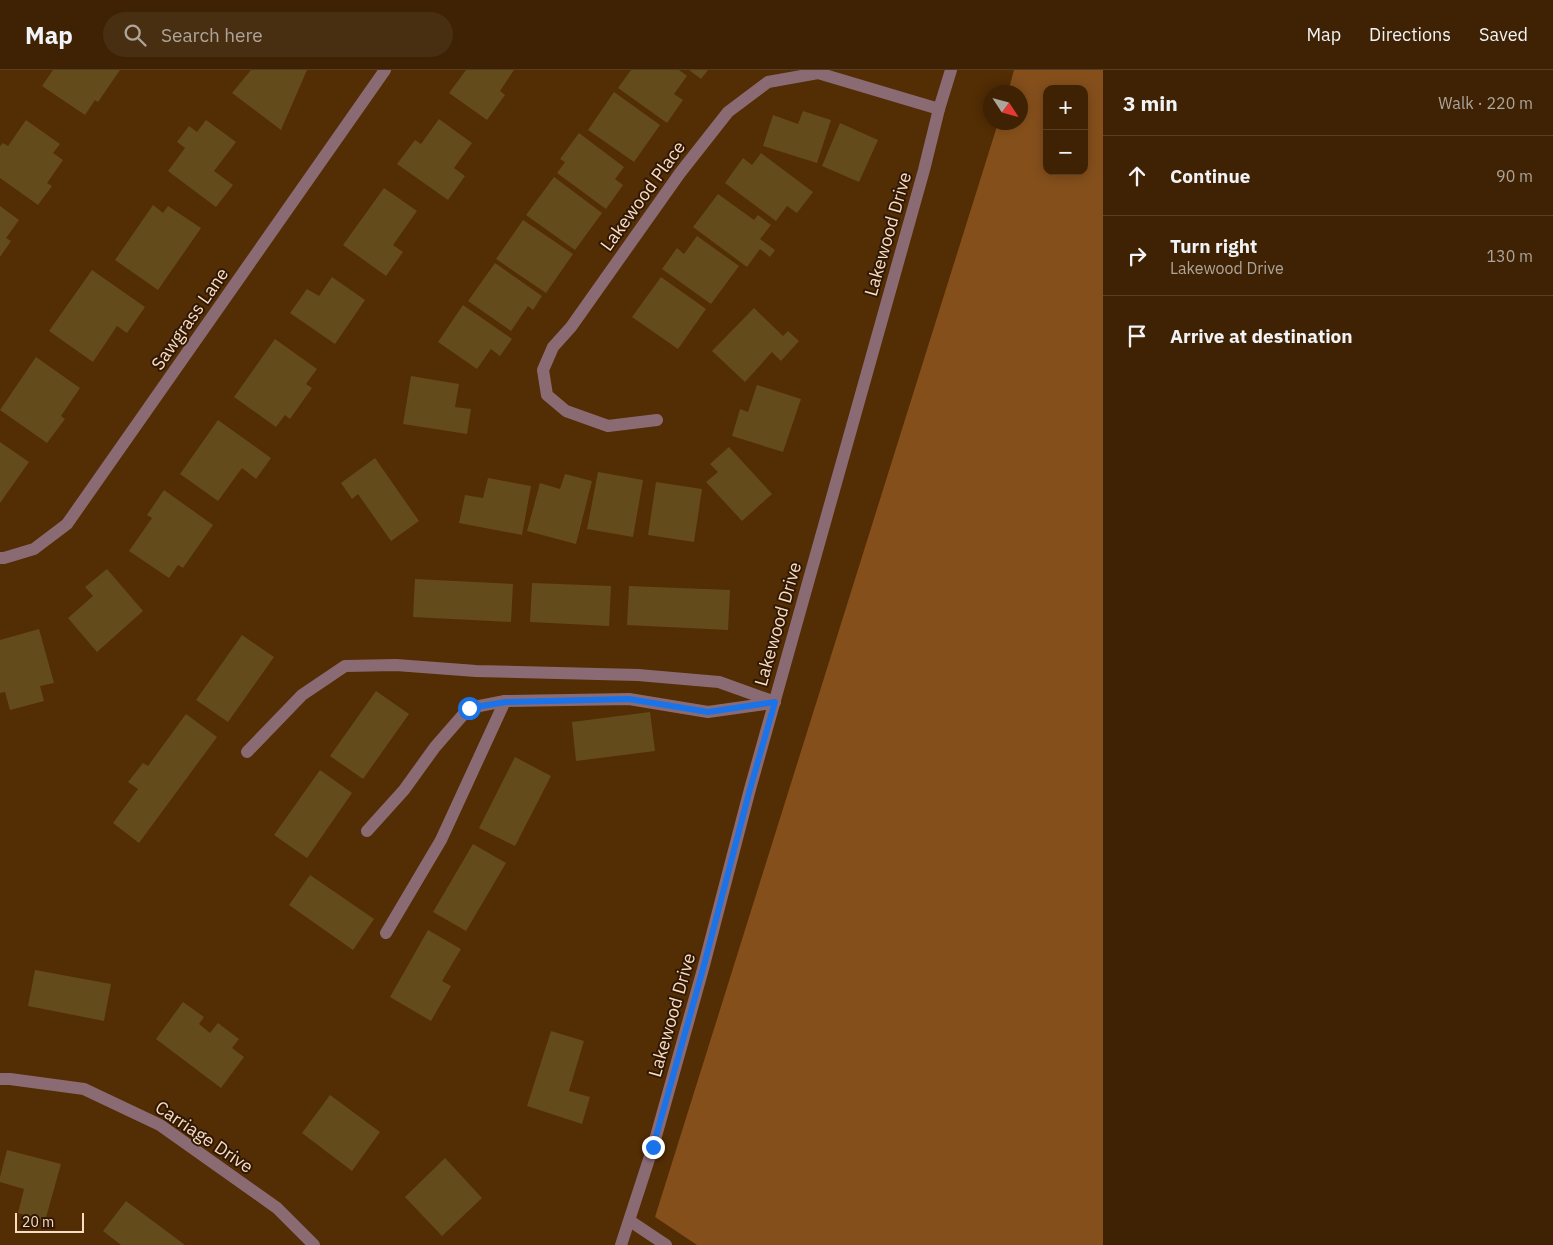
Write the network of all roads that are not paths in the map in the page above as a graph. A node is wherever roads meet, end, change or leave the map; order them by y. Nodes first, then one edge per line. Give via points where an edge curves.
1 (384, 70) edge
2 (951, 70) edge
3 (938, 109) junction
4 (657, 420) dead end
5 (0, 558) edge
6 (506, 702) junction
7 (775, 702) junction
8 (247, 752) dead end
9 (367, 831) dead end
10 (386, 934) dead end
11 (0, 1079) edge
12 (630, 1220) junction
13 (314, 1245) edge
14 (621, 1245) edge
15 (666, 1245) edge

1 - 5 street, Sawgrass Lane via 67,524 34,549
2 - 3 street, Lakewood Drive
3 - 4 street, Lakewood Place via 818,72 768,82 728,112 553,347 543,370 547,395 566,411 608,426
3 - 7 street, Lakewood Drive via 924,170
6 - 7 street via 629,699 708,712
6 - 9 street via 469,708
6 - 10 street via 441,840
7 - 8 street via 719,682 638,674 344,666 302,695
7 - 12 street, Lakewood Drive via 703,969
11 - 13 street, Carriage Drive via 84,1089 160,1125 277,1208
12 - 14 street, Lakewood Drive
12 - 15 street

